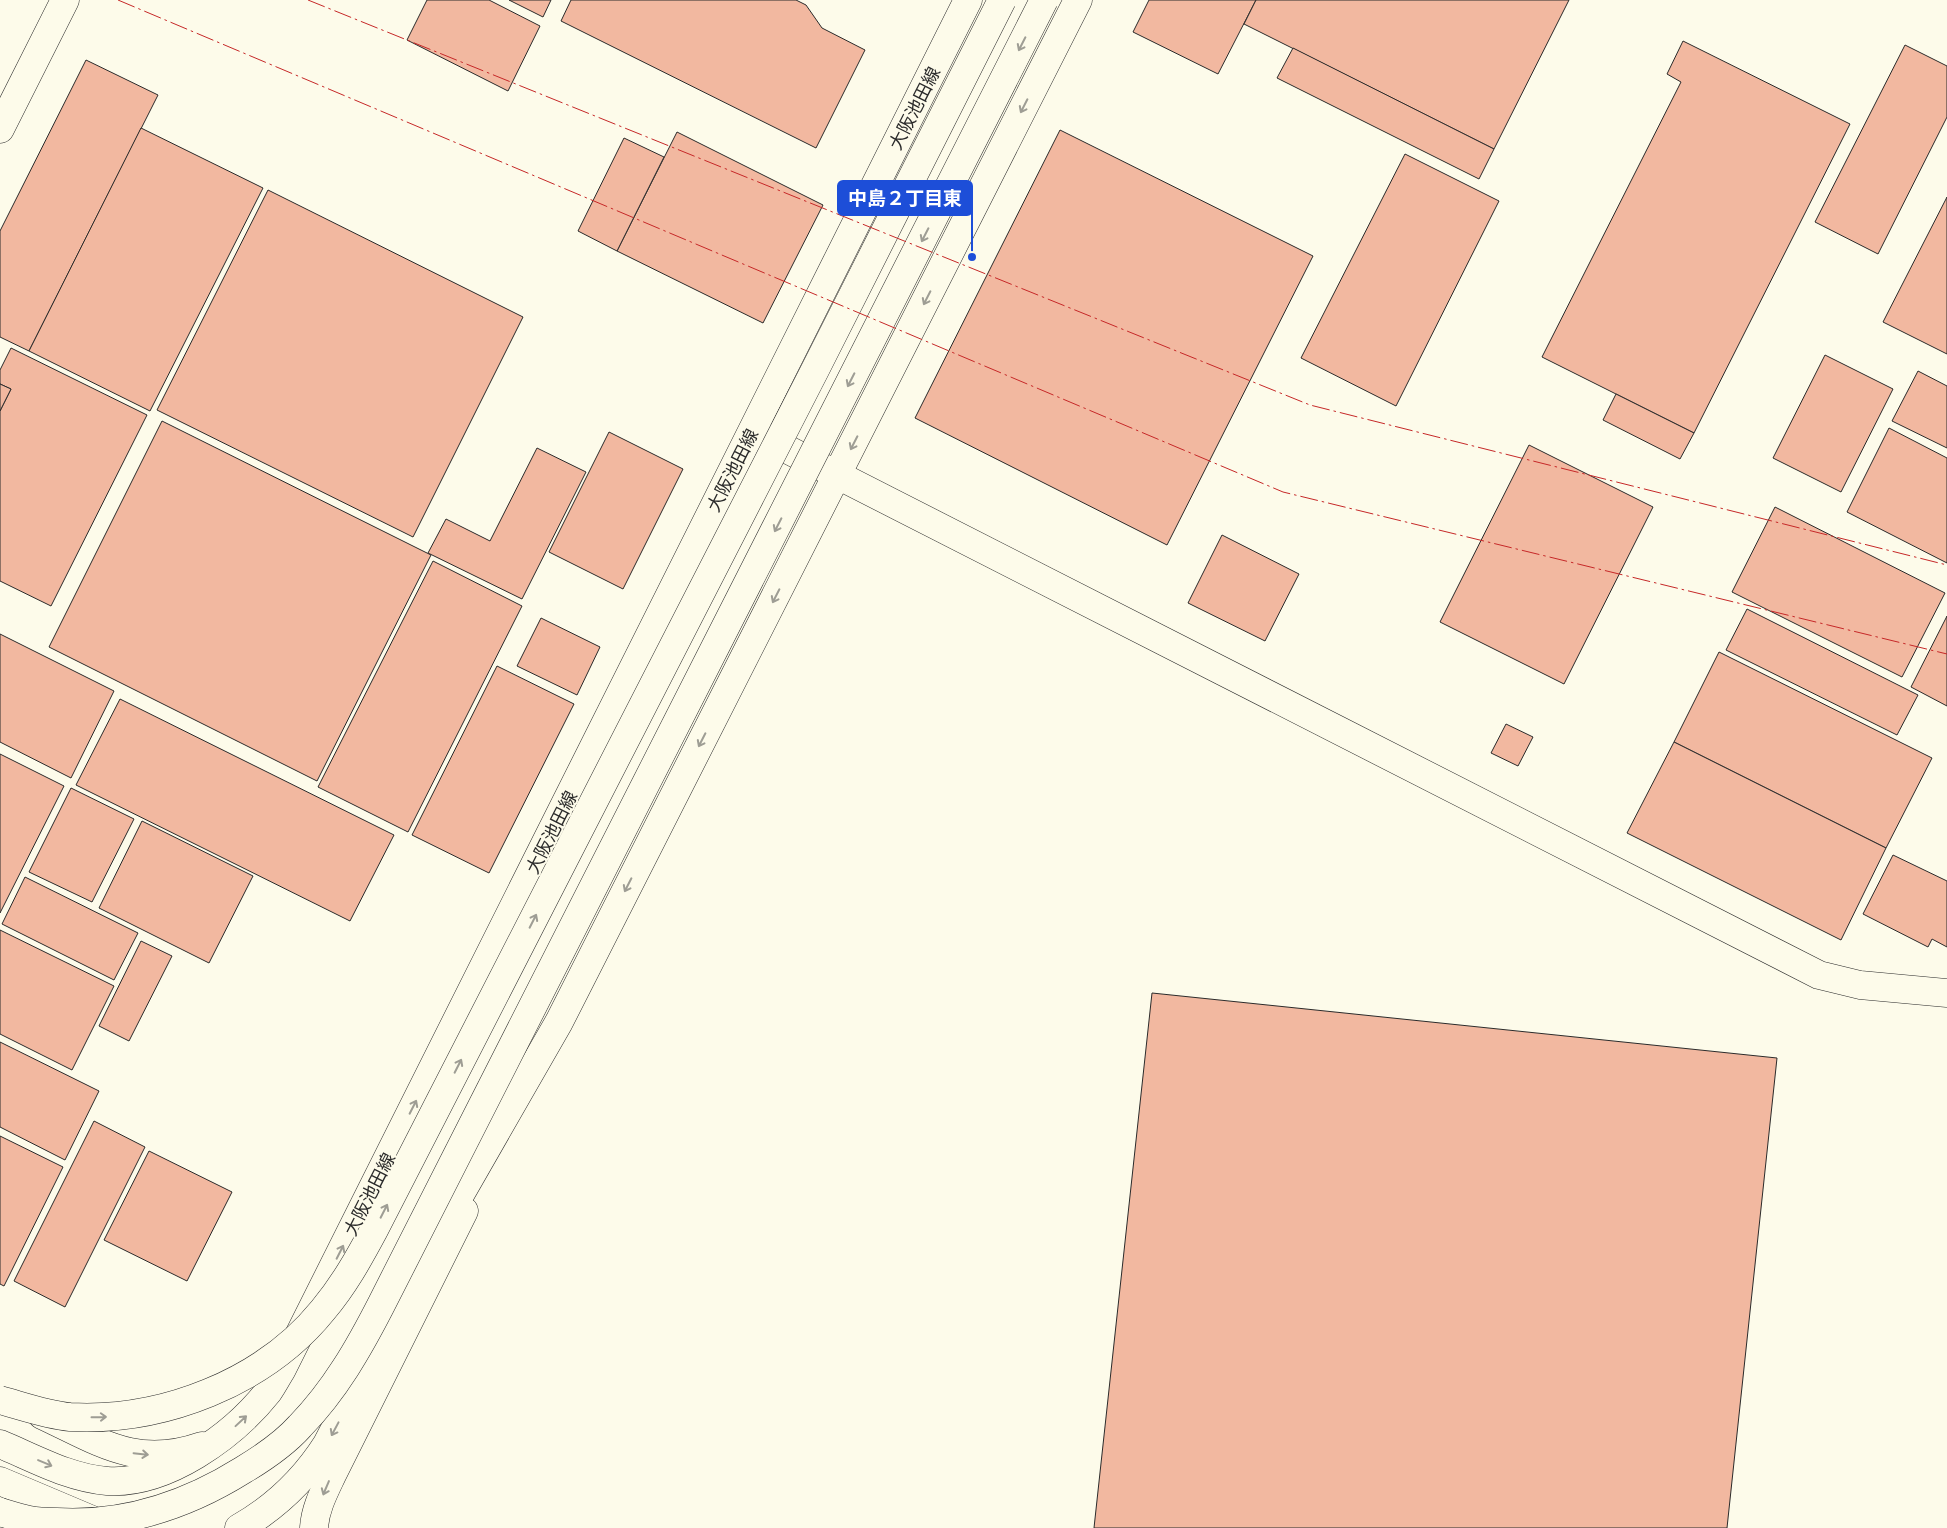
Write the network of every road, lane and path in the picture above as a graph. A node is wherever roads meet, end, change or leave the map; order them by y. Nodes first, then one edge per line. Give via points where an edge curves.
1 (65, 0) edge
2 (968, 0) edge
3 (1002, 0) edge
4 (1044, 0) edge
5 (1078, 0) edge
6 (0, 129) edge
7 (751, 431) junction
8 (838, 474) junction
9 (1947, 993) edge
10 (559, 1022) junction
11 (0, 1396) edge
12 (0, 1400) edge
13 (217, 1441) junction
14 (0, 1444) edge
15 (0, 1481) edge
16 (0, 1512) edge
17 (0, 1517) edge
18 (22, 1528) edge
19 (112, 1528) edge
20 (238, 1528) edge
21 (314, 1528) edge

1 - 6 main road
2 - 7 main road, 大阪池田線
12 -> 3 main road, bridge via 68,1416 103,1417 141,1413 180,1403 220,1388 257,1368 292,1342 323,1311 347,1278 402,1177
4 -> 16 main road, bridge via 357,1352 299,1428 265,1456 199,1495 160,1510 78,1523 31,1520
5 -> 8 main road
7 - 8 main road
13 -> 7 main road, 大阪池田線 via 252,1410 282,1369
8 - 9 main road via 1812,972 1860,985
8 -> 10 main road
10 -> 20 main road via 426,1254 327,1444 297,1484 258,1517
10 -> 21 main road via 332,1475 319,1505
11 -> 13 main road via 125,1453 169,1455
14 -> 13 main road, 大阪池田線 via 65,1471 108,1481 151,1475
15 - 19 main road
17 - 18 main road

